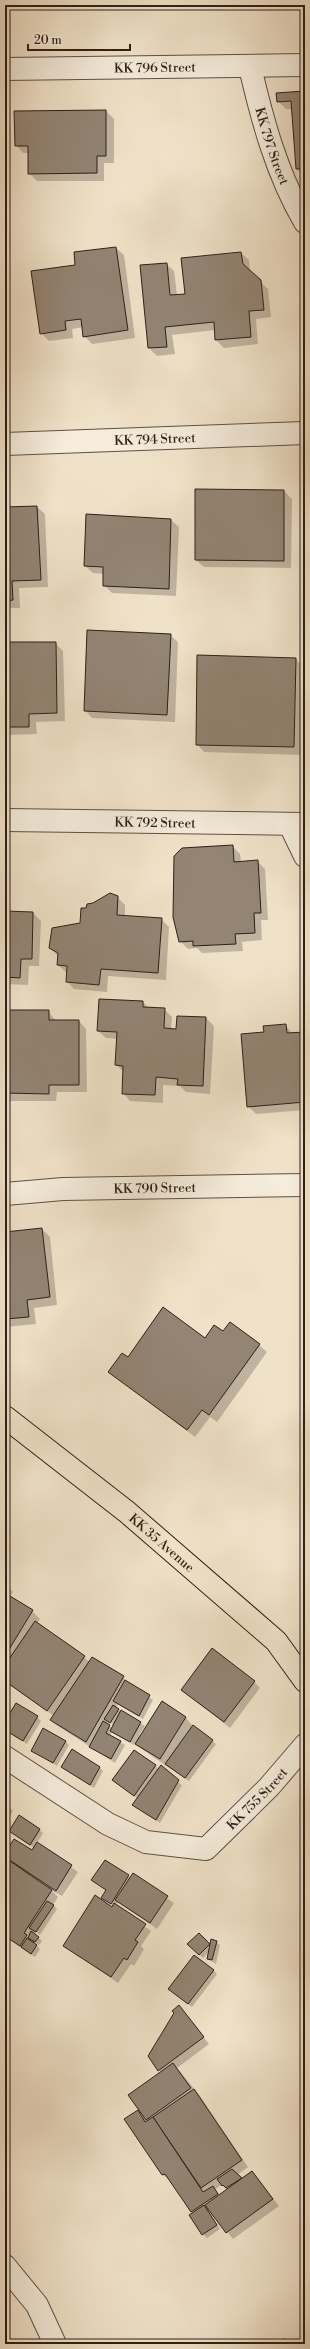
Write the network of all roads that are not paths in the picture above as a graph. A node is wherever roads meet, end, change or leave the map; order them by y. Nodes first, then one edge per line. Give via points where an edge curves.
1 (305, 65) edge
2 (250, 67) junction
3 (5, 69) edge
4 (305, 222) edge
5 (305, 433) edge
6 (5, 444) edge
7 (5, 820) edge
8 (297, 825) edge
9 (305, 856) edge
10 (305, 1186) edge
11 (5, 1194) edge
12 (5, 1417) edge
13 (305, 1681) edge
14 (305, 1745) edge
15 (5, 1757) edge
16 (5, 2266) edge
17 (55, 2344) edge

1 - 2 street, KK 796 Street
2 - 3 street, KK 796 Street
2 - 4 street, KK 797 Street via 260,110 276,158
5 - 6 street, KK 794 Street
7 - 8 street, KK 792 Street
8 - 9 street
10 - 11 street, KK 790 Street via 63,1189
12 - 13 main road, KK 35 Avenue via 127,1512 276,1641
14 - 15 street, KK 755 Street via 269,1787 206,1849 146,1842 108,1824
16 - 17 street via 37,2306

